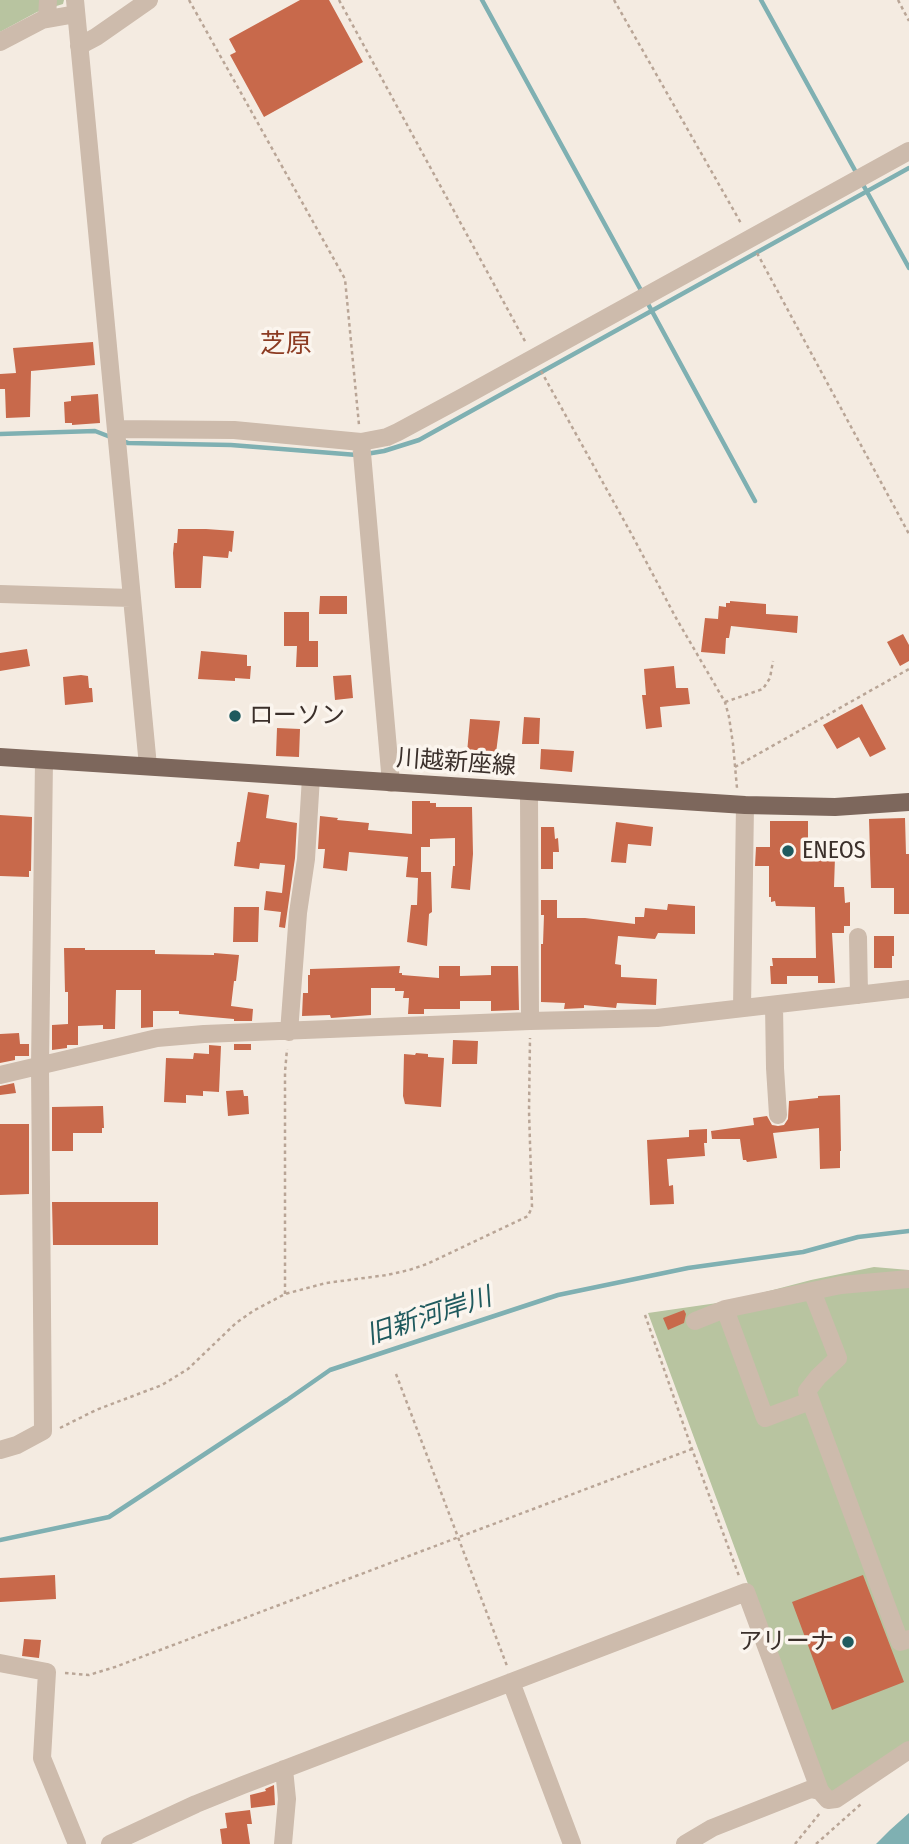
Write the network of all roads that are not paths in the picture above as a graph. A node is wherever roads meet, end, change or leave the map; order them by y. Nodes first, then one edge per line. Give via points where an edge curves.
1 (149, 0) edge
2 (48, 5) edge
3 (76, 7) edge
4 (0, 42) edge
5 (79, 46) junction
6 (909, 151) edge
7 (116, 429) junction
8 (361, 442) junction
9 (0, 594) edge
10 (131, 598) junction
11 (0, 757) edge
12 (44, 760) junction
13 (148, 766) junction
14 (310, 777) junction
15 (391, 783) junction
16 (529, 793) junction
17 (909, 802) edge
18 (742, 805) junction
19 (858, 937) dead end
20 (909, 989) edge
21 (859, 995) junction
22 (774, 1005) junction
23 (742, 1008) junction
24 (530, 1021) junction
25 (289, 1032) junction
26 (40, 1066) junction
27 (0, 1075) edge
28 (778, 1115) dead end
29 (909, 1279) edge
30 (812, 1291) junction
31 (725, 1309) junction
32 (695, 1321) dead end
33 (810, 1401) junction
34 (0, 1450) edge
35 (909, 1639) edge
36 (0, 1663) edge
37 (511, 1682) junction
38 (909, 1750) edge
39 (284, 1769) junction
40 (826, 1795) junction
41 (77, 1844) edge
42 (110, 1844) edge
43 (283, 1844) edge
44 (572, 1844) edge
45 (685, 1844) edge

1 - 5 street
2 - 3 street
2 - 4 street via 31,25
3 - 5 street
5 - 7 street
6 - 8 street via 398,432
7 - 8 street via 234,430
7 - 10 street
8 - 15 street
9 - 10 street
10 - 13 street
11 - 12 main road, 川越新座線
12 - 13 main road, 川越新座線
12 - 26 street
13 - 14 main road, 川越新座線
14 - 15 main road, 川越新座線
14 - 25 street
15 - 16 main road, 川越新座線
16 - 18 main road, 川越新座線
16 - 24 street
17 - 18 main road, 川越新座線 via 835,807
18 - 23 street
19 - 21 street
20 - 21 street
21 - 22 street
22 - 23 street
22 - 28 street
23 - 24 street via 657,1018
24 - 25 street
25 - 26 street via 157,1038
26 - 27 street
26 - 34 street via 43,1431
29 - 30 street
30 - 31 street
30 - 33 street via 838,1358 807,1391
31 - 32 street
31 - 33 street via 765,1418
33 - 35 street via 900,1642
36 - 41 street via 47,1672 42,1758
37 - 39 street
37 - 40 street via 746,1592
37 - 44 street
38 - 40 street via 835,1799
39 - 42 street
39 - 43 street
40 - 45 street via 811,1789 712,1828

